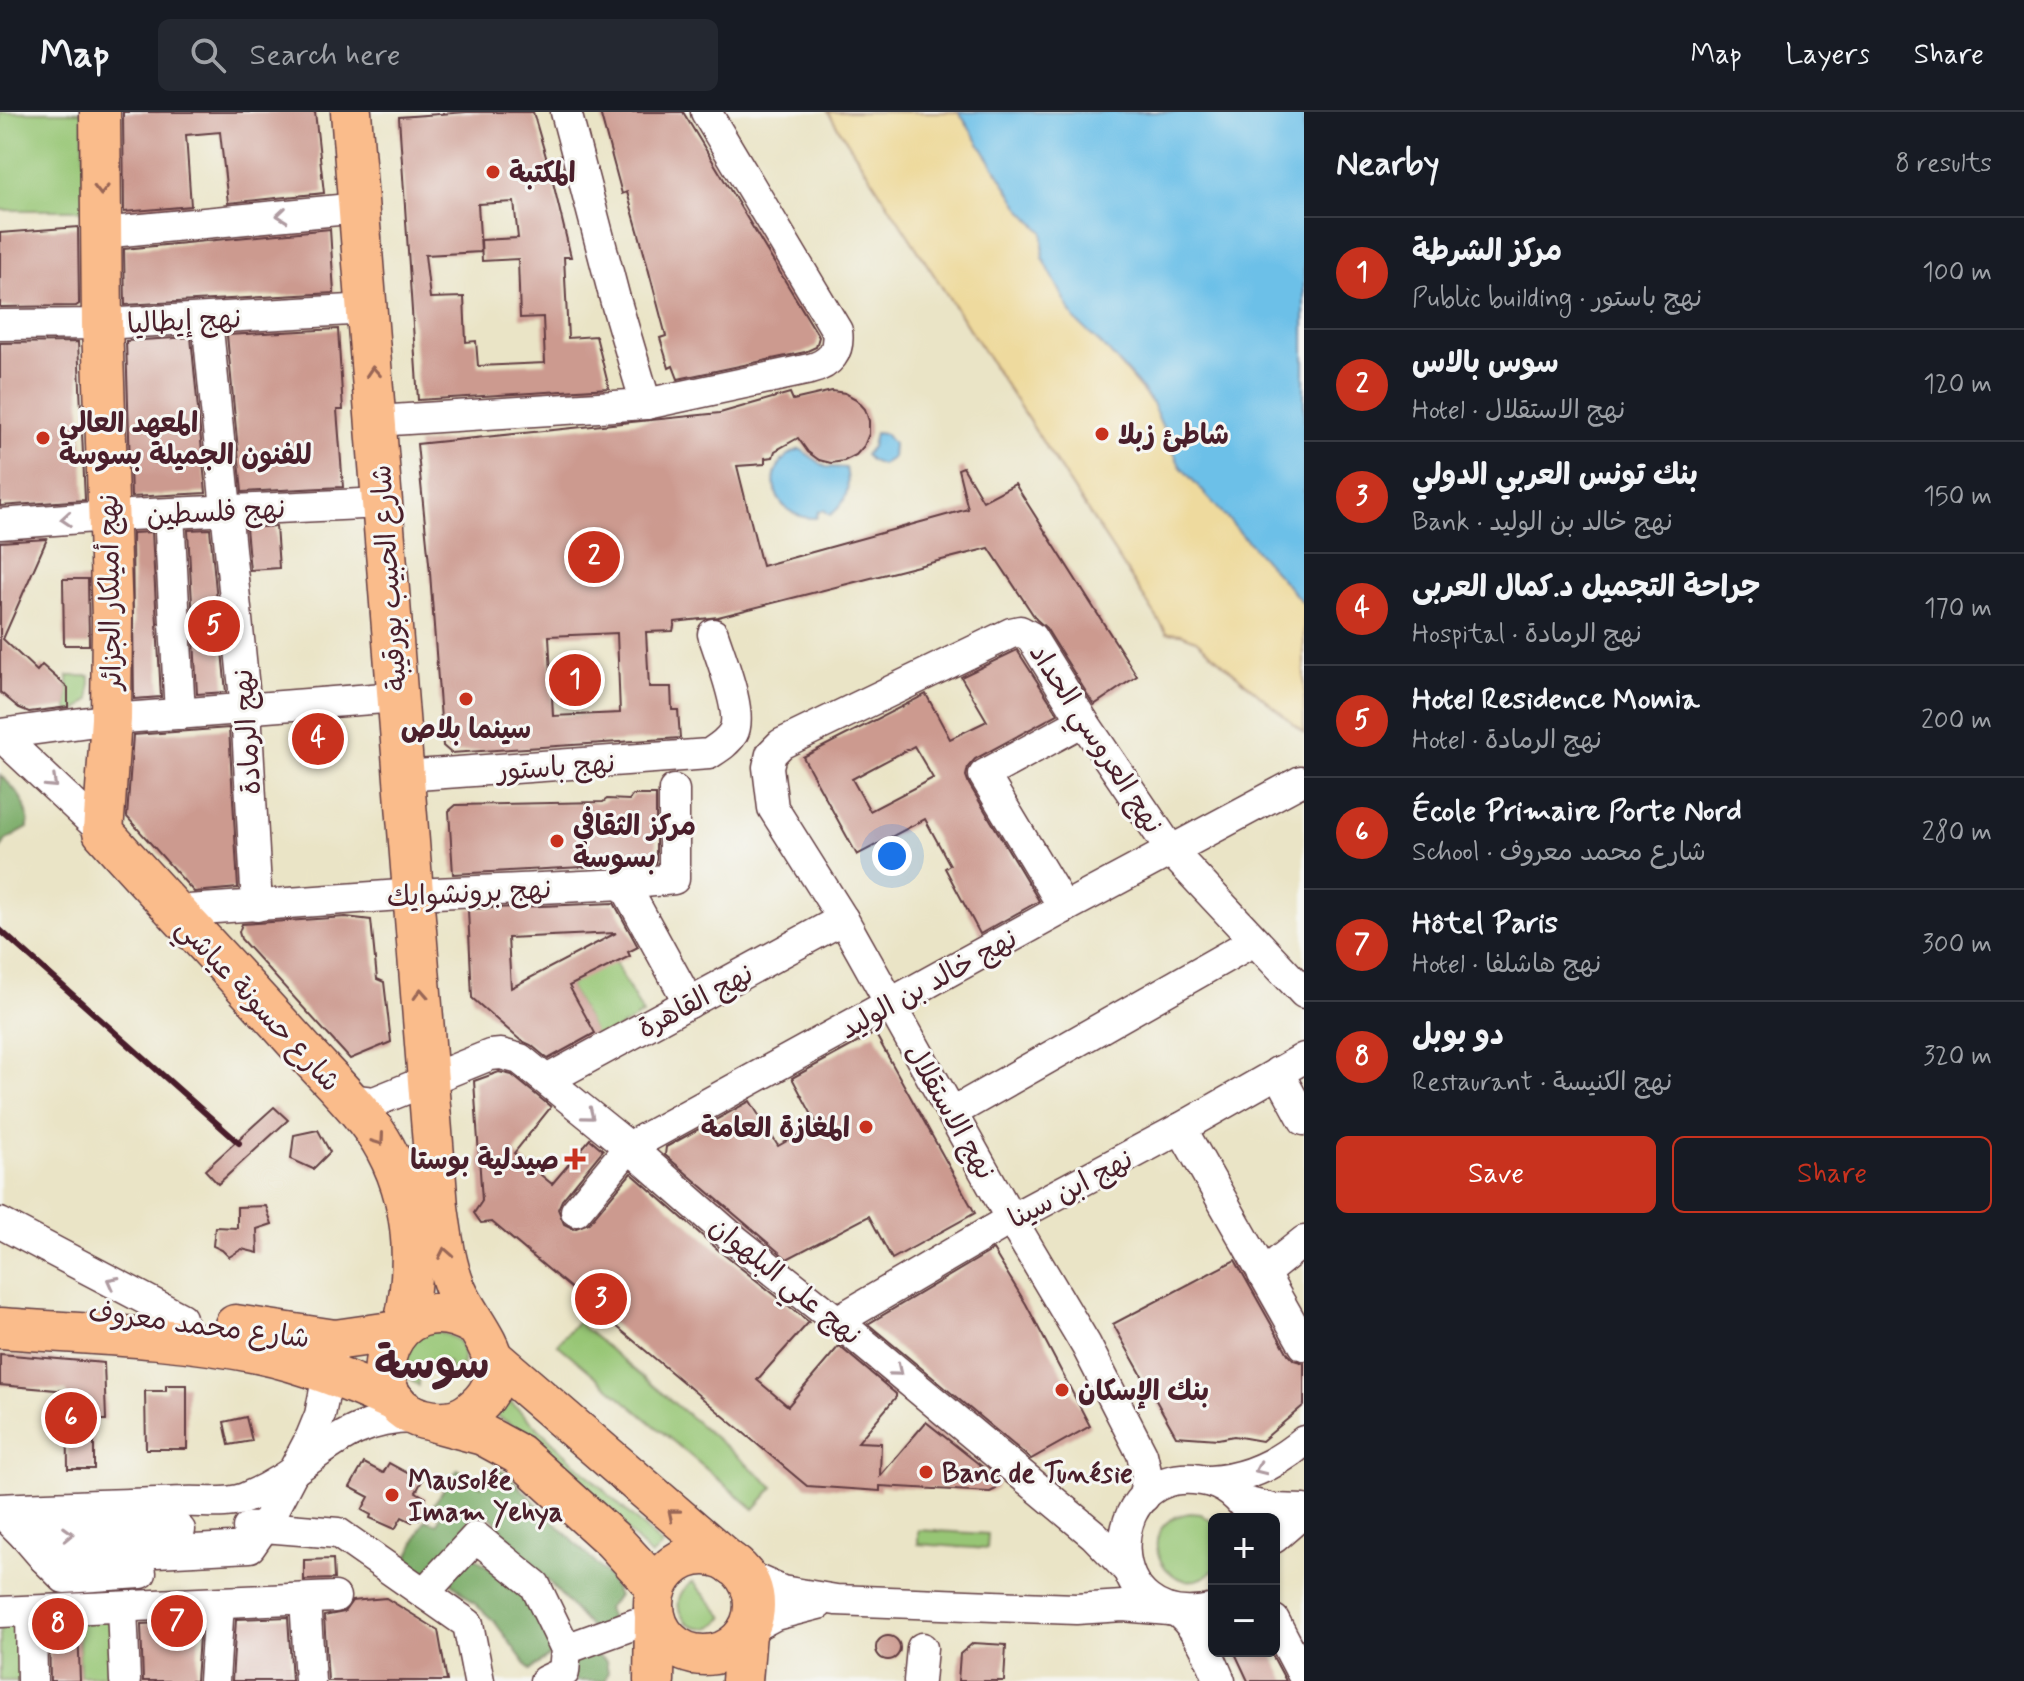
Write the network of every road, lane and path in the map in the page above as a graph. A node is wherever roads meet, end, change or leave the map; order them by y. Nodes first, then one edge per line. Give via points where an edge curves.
1 (100, 112) edge
2 (351, 112) edge
3 (566, 112) edge
4 (706, 112) edge
5 (359, 208) junction
6 (101, 233) junction
7 (368, 309) junction
8 (207, 319) junction
9 (102, 324) junction
10 (0, 325) edge
11 (646, 404) junction
12 (376, 421) junction
13 (383, 503) junction
14 (228, 511) junction
15 (169, 514) junction
16 (108, 516) junction
17 (0, 524) edge
18 (713, 634) dead end
19 (397, 697) junction
20 (246, 709) junction
21 (180, 714) junction
22 (111, 719) junction
23 (1083, 721) junction
24 (0, 734) edge
25 (768, 767) joint
26 (403, 776) junction
27 (1301, 781) dead end
28 (674, 790) dead end
29 (103, 832) junction
30 (1172, 852) junction
31 (624, 884) junction
32 (415, 894) junction
33 (257, 906) junction
34 (1064, 908) junction
35 (174, 911) junction
36 (843, 919) junction
37 (1254, 941) junction
38 (1304, 993) edge
39 (689, 1003) junction
40 (890, 1004) junction
41 (1291, 1065) edge
42 (547, 1080) junction
43 (426, 1082) junction
44 (347, 1099) junction
45 (953, 1112) junction
46 (1304, 1120) edge
47 (1181, 1128) junction
48 (629, 1147) junction
49 (576, 1211) dead end
50 (1011, 1219) junction
51 (0, 1223) edge
52 (1304, 1241) edge
53 (1263, 1274) junction
54 (0, 1302) edge
55 (181, 1318) junction
56 (837, 1321) junction
57 (0, 1328) edge
58 (401, 1328) junction
59 (484, 1341) junction
60 (1304, 1345) edge
61 (332, 1356) junction
62 (417, 1414) junction
63 (1304, 1441) edge
64 (1142, 1454) junction
65 (291, 1472) junction
66 (1195, 1480) junction
67 (1144, 1497) junction
68 (0, 1510) edge
69 (1246, 1510) edge
70 (1304, 1511) edge
71 (1280, 1533) edge
72 (257, 1537) junction
73 (34, 1547) junction
74 (738, 1569) junction
75 (1129, 1574) junction
76 (424, 1593) junction
77 (335, 1597) dead end
78 (305, 1599) junction
79 (836, 1600) junction
80 (219, 1603) junction
81 (122, 1607) junction
82 (1076, 1609) junction
83 (649, 1610) junction
84 (1208, 1610) edge
85 (31, 1611) junction
86 (0, 1612) edge
87 (1174, 1612) junction
88 (748, 1631) junction
89 (1280, 1631) edge
90 (922, 1648) dead end
91 (566, 1649) junction
92 (1304, 1677) edge
93 (32, 1681) edge
94 (125, 1681) edge
95 (214, 1681) edge
96 (310, 1681) edge
97 (479, 1681) edge
98 (545, 1681) edge
99 (654, 1681) edge
100 (742, 1681) edge
101 (919, 1681) edge
102 (1220, 1681) edge

1 -> 6 main road, نهج أميلكار الجزائر
2 - 5 main road, شارع الحبيب بورقيبة
3 - 11 street
4 - 11 street via 833,322 837,348 820,367
5 -> 6 street
5 - 7 main road, شارع الحبيب بورقيبة
6 - 9 main road, نهج أميلكار الجزائر
7 - 8 street, نهج إيطاليا
12 -> 7 main road, شارع الحبيب بورقيبة
8 - 9 street, نهج إيطاليا
8 - 14 street, نهج الرمادة
9 - 10 street, نهج إيطاليا
9 - 16 main road, نهج أميلكار الجزائر
11 - 12 street
12 - 13 main road, شارع الحبيب بورقيبة
13 - 14 street, نهج فلسطين
13 - 19 main road, شارع الحبيب بورقيبة
14 - 15 street, نهج فلسطين
14 - 20 street, نهج الرمادة
15 - 16 street, نهج فلسطين
15 - 21 street
16 -> 17 street, نهج فلسطين
16 - 22 main road, نهج أميلكار الجزائر
18 - 26 street, نهج باستور via 738,716 734,731 709,754
19 - 20 street
19 - 26 main road, شارع الحبيب بورقيبة
20 - 21 street
20 - 33 street, نهج الرمادة
21 - 22 street
22 - 24 street
22 - 29 main road, نهج أميلكار الجزائر
23 - 25 street, نهج العروسي الحداد via 1031,637 1015,631 781,744
23 - 30 street, نهج العروسي الحداد
23 - 34 street via 984,775
24 -> 29 street, شارع حسونة عياشي
25 - 36 street, نهج الاستقلال via 773,808
26 - 32 main road, شارع الحبيب بورقيبة
27 - 30 street, نهج خالد بن الوليد
28 - 31 street, نهج برونشوايك via 674,879
29 - 35 main road, شارع حسونة عياشي
30 - 34 street, نهج خالد بن الوليد
30 - 37 street, نهج العروسي الحداد
31 - 32 street, نهج برونشوايك
31 - 39 street
32 - 33 street, نهج برونشوايك
43 -> 32 main road, شارع الحبيب بورقيبة
33 - 35 street, نهج برونشوايك
34 - 40 street, نهج خالد بن الوليد
35 - 44 main road, شارع حسونة عياشي
36 - 39 street, نهج القاهرة
36 - 40 street, نهج الاستقلال
37 - 38 street, نهج العروسي الحداد
37 - 45 street
39 - 42 street, نهج القاهرة
40 - 45 street, نهج الاستقلال
40 - 48 street, نهج خالد بن الوليد
41 - 46 street
41 - 47 street, نهج ابن سينا
42 - 43 street, نهج علي البلهوان via 520,1059 501,1054
42 -> 48 street, نهج علي البلهوان
43 - 44 street, نهج علي البلهوان via 374,1102
59 -> 43 main road, شارع الحبيب بورقيبة via 445,1258
44 -> 58 main road, شارع حسونة عياشي via 384,1146 398,1176 413,1264
45 - 50 street, نهج الاستقلال
47 - 50 street, نهج ابن سينا
47 - 53 street
48 - 49 street, نهج خالد بن الوليد
48 - 56 street, نهج علي البلهوان
50 - 56 street, نهج ابن سينا
50 - 64 street, نهج الاستقلال via 1086,1345
55 -> 51 street
52 - 53 street
53 - 60 street
54 - 55 main road, شارع محمد معروف
55 - 61 main road, شارع محمد معروف
56 -> 75 street, نهج علي البلهوان via 1094,1535
57 - 61 main road, شارع محمد معروف
58 - 59 main road via 425,1314 442,1312 459,1316
58 - 61 main road, شارع محمد معروف
58 - 62 main road via 384,1360 388,1388
59 - 62 main road via 489,1391 479,1404 452,1421
74 -> 59 main road
61 - 62 main road, شارع محمد معروف
61 - 65 street via 320,1415
62 - 65 street via 369,1422
62 - 83 main road, شارع محمد معروف via 483,1435 518,1454 613,1540
63 -> 66 street via 1257,1471 1233,1479
64 - 66 street, نهج الاستقلال via 1159,1469
64 - 67 street, نهج الاستقلال
65 - 68 street via 243,1499
65 - 72 street
66 - 67 street via 1168,1482
66 - 69 street, نهج الاستقلال via 1221,1486
67 - 75 street via 1123,1538
68 - 73 street
69 - 70 street
70 - 71 street
73 -> 72 street
72 - 73 street via 238,1568 64,1578
72 - 76 street via 338,1533
74 - 79 street via 782,1591
74 - 83 main road via 711,1556 686,1559 664,1576
74 - 88 main road via 750,1584 754,1607
75 - 82 street via 1105,1596
75 - 87 street, نهج علي البلهوان via 1147,1598
76 - 91 street via 476,1537 535,1585
76 - 97 street via 468,1624
77 - 78 street
78 - 80 street
78 - 96 street
79 - 82 street
79 - 88 street via 794,1608
80 - 81 street
80 - 95 street
81 - 85 street
81 - 94 street
82 - 87 street via 1123,1606
83 - 88 main road via 673,1645 696,1654 720,1653
83 - 91 street
83 - 99 main road via 657,1660
84 - 87 street
85 - 86 street
85 - 93 street
87 - 102 street, نهج علي البلهوان via 1204,1643
88 - 100 main road
89 - 92 street
90 - 101 street
91 - 98 street via 564,1672

